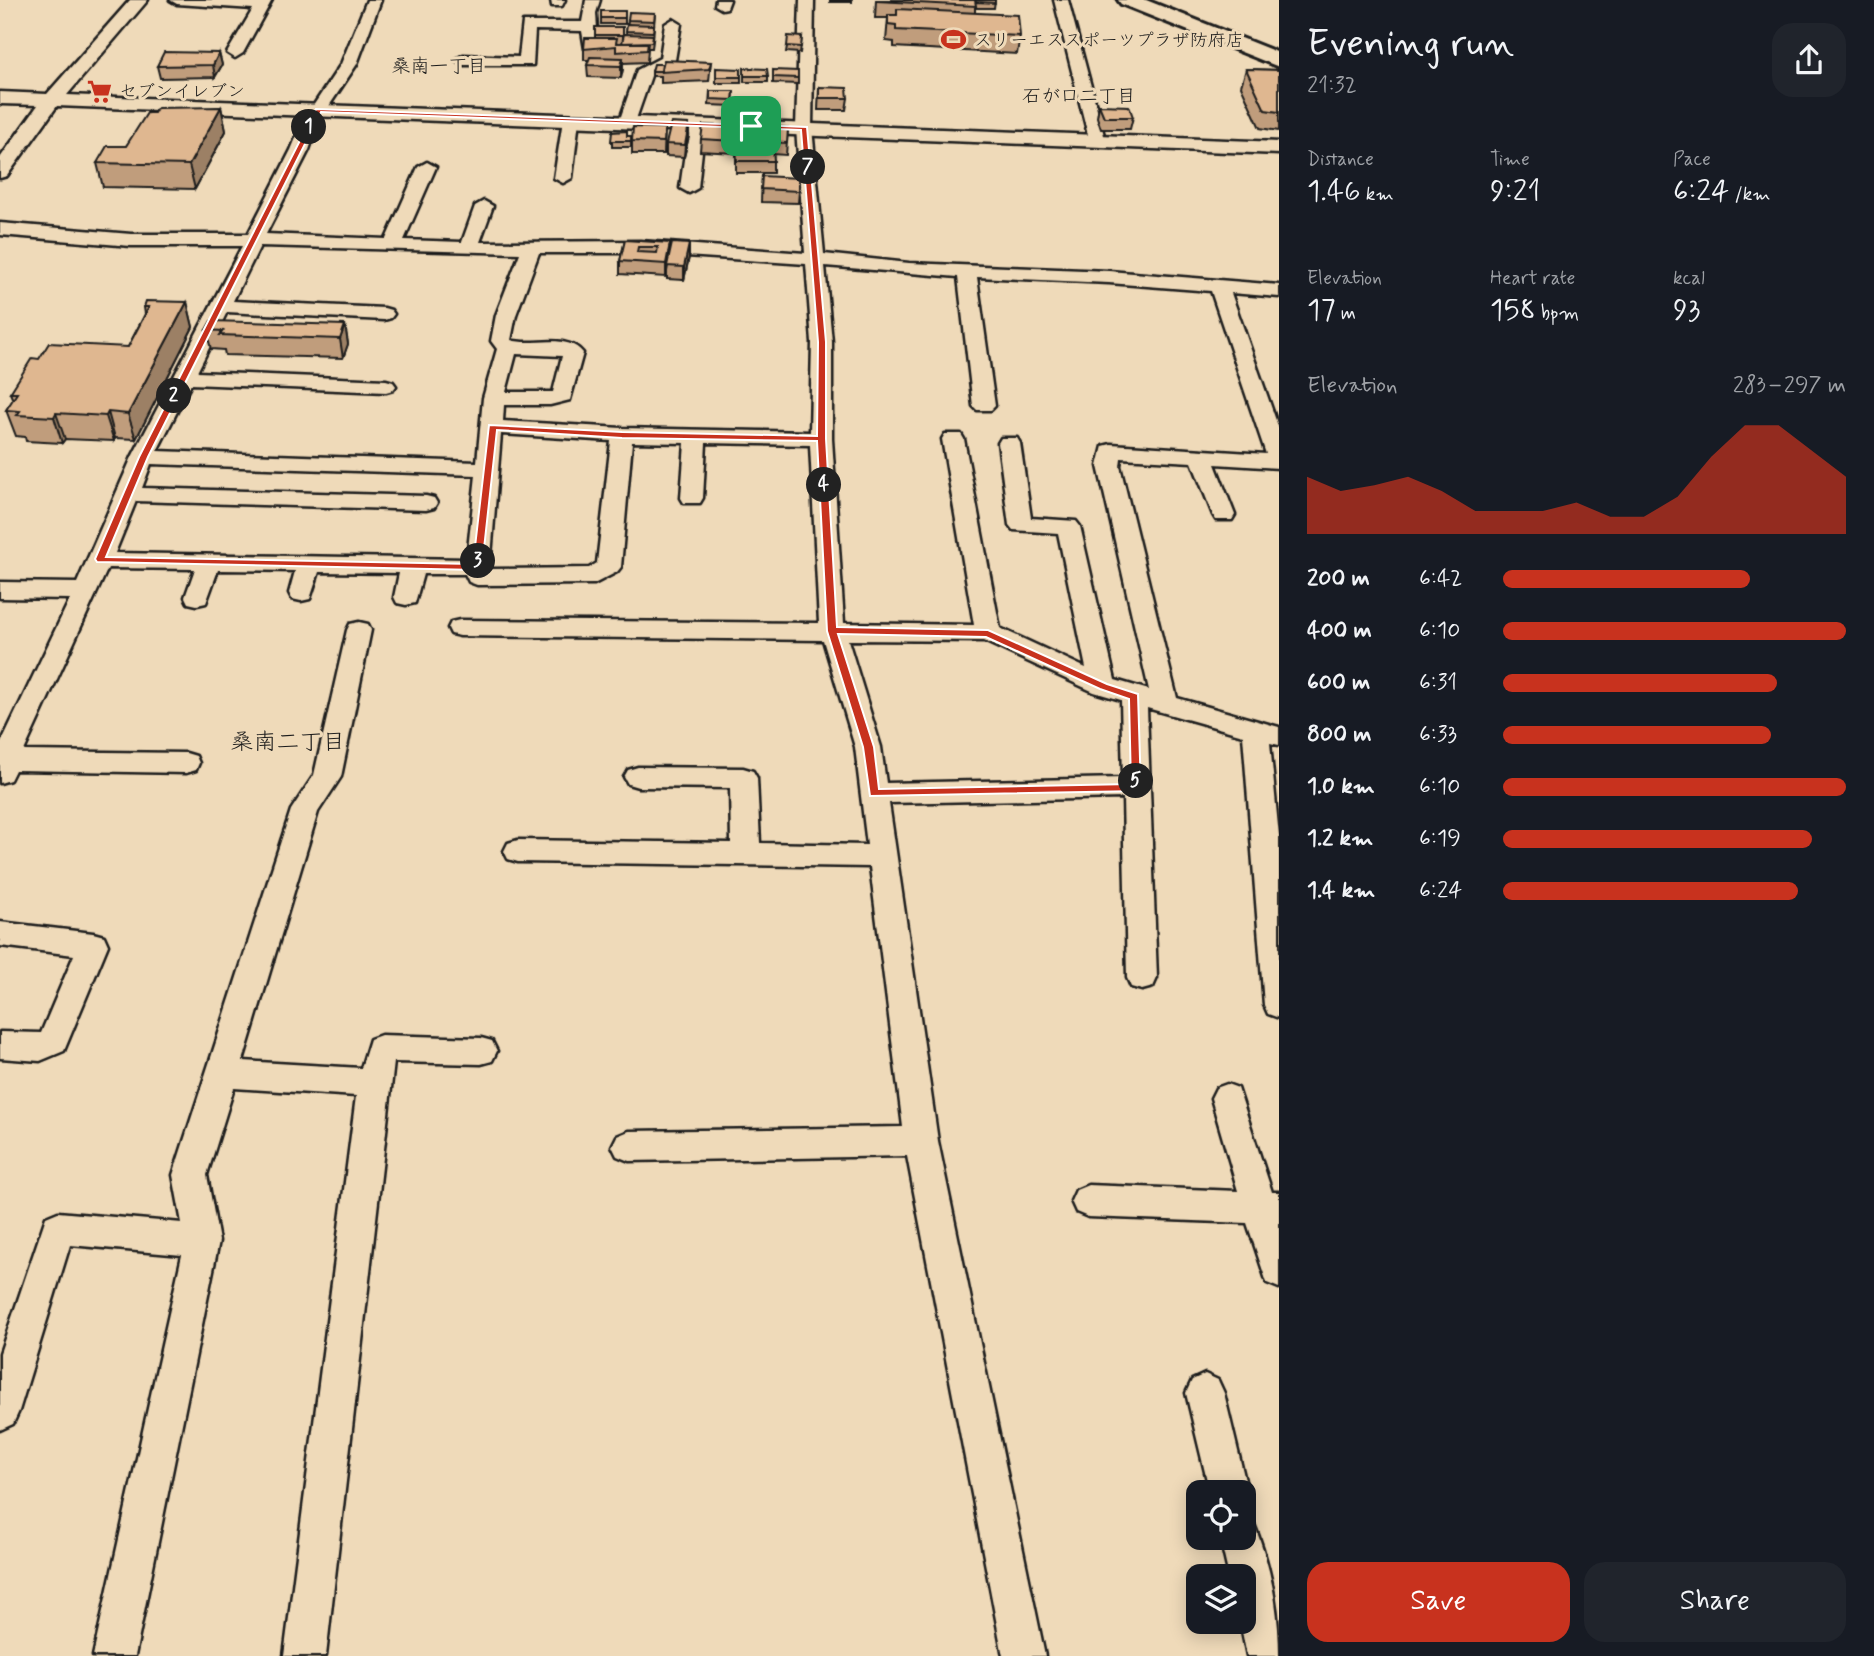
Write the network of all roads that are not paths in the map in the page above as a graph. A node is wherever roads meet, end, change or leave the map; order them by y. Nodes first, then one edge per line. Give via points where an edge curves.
1 (139, 0) edge
2 (177, 0) edge
3 (374, 0) edge
4 (593, 0) edge
5 (807, 0) edge
6 (1061, 0) edge
7 (1128, 0) edge
8 (264, 3) edge
9 (673, 24) dead end
10 (589, 27) junction
11 (590, 47) edge
12 (235, 53) dead end
13 (463, 60) dead end
14 (1279, 61) edge
15 (0, 98) edge
16 (52, 100) junction
17 (318, 110) junction
18 (571, 120) junction
19 (627, 122) junction
20 (697, 124) junction
21 (804, 128) junction
22 (1097, 139) junction
23 (1279, 148) edge
24 (427, 167) dead end
25 (0, 172) edge
26 (563, 178) dead end
27 (689, 188) dead end
28 (484, 206) dead end
29 (0, 229) edge
30 (251, 242) junction
31 (393, 244) junction
32 (533, 247) junction
33 (469, 248) junction
34 (816, 259) junction
35 (967, 272) junction
36 (1219, 286) junction
37 (1279, 290) edge
38 (220, 306) junction
39 (384, 314) dead end
40 (507, 348) junction
41 (184, 378) junction
42 (386, 386) dead end
43 (494, 398) junction
44 (984, 406) dead end
45 (492, 427) junction
46 (622, 435) junction
47 (696, 436) junction
48 (821, 439) junction
49 (953, 439) dead end
50 (1009, 443) dead end
51 (144, 457) junction
52 (1201, 457) junction
53 (1279, 461) edge
54 (488, 469) junction
55 (128, 494) junction
56 (692, 498) dead end
57 (426, 503) dead end
58 (1224, 514) dead end
59 (100, 559) junction
60 (209, 562) junction
61 (309, 565) junction
62 (477, 567) junction
63 (412, 568) junction
64 (0, 590) edge
65 (84, 591) junction
66 (301, 593) dead end
67 (197, 597) dead end
68 (406, 597) dead end
69 (460, 628) dead end
70 (359, 631) dead end
71 (832, 631) junction
72 (988, 633) junction
73 (1103, 686) junction
74 (1134, 697) junction
75 (1166, 706) junction
76 (1267, 733) edge
77 (186, 763) dead end
78 (4, 766) edge
79 (638, 777) dead end
80 (1137, 788) junction
81 (874, 793) junction
82 (518, 851) dead end
83 (746, 854) junction
84 (882, 856) junction
85 (0, 934) edge
86 (1142, 978) dead end
87 (1279, 1005) edge
88 (0, 1045) edge
89 (481, 1051) dead end
90 (222, 1073) junction
91 (374, 1083) junction
92 (1227, 1098) dead end
93 (921, 1141) junction
94 (629, 1146) dead end
95 (1088, 1201) dead end
96 (1269, 1208) edge
97 (202, 1241) junction
98 (1279, 1271) edge
99 (1205, 1393) dead end
100 (0, 1411) edge
101 (1226, 1480) edge
102 (1243, 1550) edge
103 (114, 1656) edge
104 (305, 1656) edge
105 (1024, 1656) edge
106 (1268, 1656) edge

1 - 16 street
2 - 8 street
3 - 17 street via 349,64
4 - 10 street
5 - 21 street
6 - 22 street
7 - 14 main road
8 - 12 street
9 - 19 street via 667,60 645,70
10 - 11 street
10 - 13 street via 528,25 527,62
15 - 16 street
16 - 17 street
16 - 25 street
17 - 18 street
17 - 30 street
18 - 19 street
18 - 26 street
19 - 20 street
20 - 21 street
20 - 27 street
21 - 22 street
21 - 34 street
22 - 23 street
24 - 31 street
28 - 33 street
29 - 30 street via 131,240
30 - 31 street
30 - 38 street
31 - 33 street
32 - 33 street
32 - 34 street via 641,247
32 - 40 street via 506,315 501,341
34 - 35 street
34 - 48 street via 822,342
35 - 36 street
35 - 44 street
36 - 37 street
36 - 53 street
38 - 39 street
38 - 41 street
40 - 43 street
40 - 43 street via 561,348 573,354 563,396 550,400
41 - 42 street
41 - 51 street
43 - 45 street
45 - 46 street
45 - 54 street
46 - 47 street
46 - 62 street via 609,566 594,576 477,577
47 - 48 street
47 - 56 street
48 - 71 street
49 - 72 street
50 - 73 street via 1021,525 1068,526
51 - 54 street
51 - 55 street
52 - 53 street
52 - 58 street
52 - 75 street via 1111,451 1109,466
54 - 62 street
55 - 57 street
55 - 59 street
59 - 60 street
59 - 65 street
60 - 61 street
60 - 67 street
61 - 63 street
61 - 66 street
62 - 63 street
63 - 68 street
64 - 65 street
65 - 78 street
69 - 71 street
70 - 90 street via 327,777 305,810
71 - 72 street
71 - 81 street via 868,747
72 - 73 street
73 - 74 street
74 - 75 street
74 - 80 street
75 - 76 street
76 - 87 street
77 - 78 street
79 - 83 street via 743,778
80 - 81 street
80 - 86 street
81 - 84 street
82 - 83 street
83 - 84 street
84 - 93 street
85 - 88 street via 93,945 53,1042 40,1048
89 - 91 street via 381,1048
90 - 91 street
90 - 97 street via 190,1175
91 - 104 street
92 - 96 street
93 - 94 street
93 - 105 street
95 - 96 street
96 - 98 street
97 - 100 street via 58,1228
97 - 103 street
99 - 101 street
102 - 106 street

